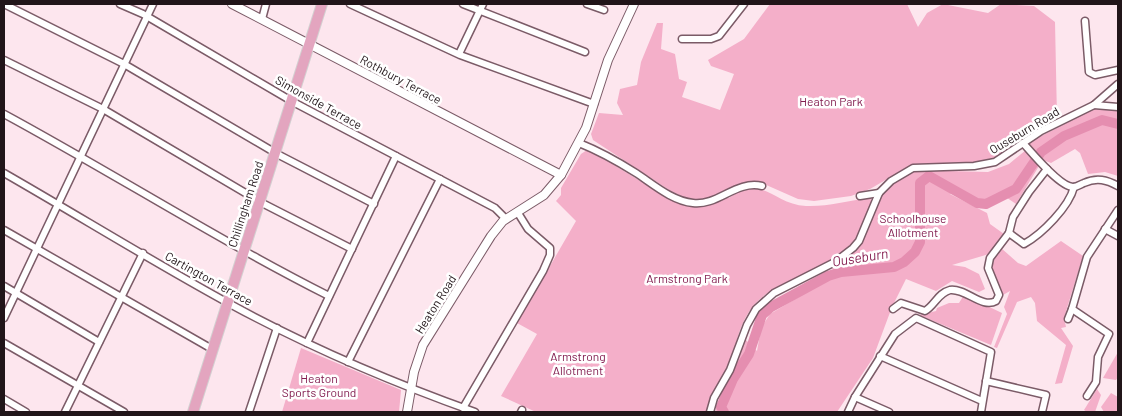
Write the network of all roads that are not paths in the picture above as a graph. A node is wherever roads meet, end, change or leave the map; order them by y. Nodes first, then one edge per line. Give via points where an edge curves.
1 (4, 4) edge
2 (120, 4) edge
3 (153, 4) edge
4 (232, 4) edge
5 (266, 4) edge
6 (322, 4) edge
7 (350, 4) edge
8 (463, 4) edge
9 (483, 4) edge
10 (587, 4) edge
11 (634, 4) edge
12 (744, 4) edge
13 (604, 10) dead end
14 (479, 11) junction
15 (146, 16) junction
16 (262, 19) junction
17 (1085, 21) dead end
18 (682, 39) dead end
19 (309, 44) junction
20 (584, 52) dead end
21 (459, 54) junction
22 (4, 60) edge
23 (124, 64) junction
24 (1118, 70) edge
25 (1118, 84) edge
26 (291, 101) junction
27 (594, 104) junction
28 (1094, 104) junction
29 (1118, 107) edge
30 (103, 109) junction
31 (4, 114) edge
32 (579, 142) junction
33 (1023, 143) junction
34 (275, 152) junction
35 (81, 156) junction
36 (396, 156) junction
37 (1047, 169) junction
38 (4, 173) edge
39 (561, 175) junction
40 (440, 179) junction
41 (762, 186) dead end
42 (1118, 186) edge
43 (1074, 187) junction
44 (879, 193) junction
45 (860, 196) dead end
46 (260, 200) junction
47 (58, 204) junction
48 (374, 204) junction
49 (1118, 210) edge
50 (518, 213) junction
51 (506, 219) junction
52 (4, 230) edge
53 (1105, 230) junction
54 (1010, 233) junction
55 (1118, 236) edge
56 (37, 249) junction
57 (352, 249) junction
58 (244, 251) junction
59 (143, 253) junction
60 (4, 286) edge
61 (16, 293) junction
62 (329, 296) junction
63 (121, 297) junction
64 (227, 302) junction
65 (893, 309) dead end
66 (1072, 309) junction
67 (4, 318) edge
68 (1068, 319) dead end
69 (277, 328) junction
70 (99, 342) junction
71 (4, 343) edge
72 (307, 343) junction
73 (212, 349) junction
74 (880, 356) junction
75 (348, 362) junction
76 (986, 381) junction
77 (78, 386) junction
78 (410, 390) junction
79 (1086, 396) dead end
80 (855, 397) junction
81 (4, 399) edge
82 (982, 401) junction
83 (463, 408) junction
84 (26, 412) edge
85 (65, 412) edge
86 (124, 412) edge
87 (193, 412) edge
88 (249, 412) edge
89 (407, 412) edge
90 (475, 412) edge
91 (710, 412) edge
92 (848, 412) edge
93 (889, 412) edge
94 (981, 412) edge
95 (1042, 412) edge

1 - 23 street
2 - 15 street, Simonside Terrace
3 - 15 street
4 - 16 street, Rothbury Terrace
5 - 16 street
6 - 19 main road, Chillingham Road
7 - 21 street
8 - 14 street
9 - 14 street
10 - 13 street
11 - 27 street via 608,60
12 - 18 street via 719,36
14 - 20 street
14 - 21 street
15 - 23 street
15 - 26 street, Simonside Terrace
16 - 19 street, Rothbury Terrace
17 - 24 street via 1088,70 1096,76
19 - 26 main road, Chillingham Road
19 - 39 street, Rothbury Terrace
21 - 27 street
22 - 30 street
23 - 30 street
23 - 34 street
25 - 28 street, Ouseburn Road
26 - 34 main road, Chillingham Road
26 - 36 street, Simonside Terrace
27 - 32 street
28 - 29 street
28 - 33 street, Ouseburn Road
30 - 35 street
30 - 46 street
31 - 35 street
32 - 39 street
32 - 41 street via 691,203 705,202 746,185
33 - 37 street
33 - 44 street, Ouseburn Road via 990,164 909,169
34 - 46 main road, Chillingham Road
34 - 48 street
35 - 47 street
35 - 58 street
36 - 40 street, Simonside Terrace
36 - 48 street
37 - 43 street
37 - 54 street via 1014,217
38 - 47 street, Cartington Terrace
39 - 50 street via 544,195
40 - 51 street, Simonside Terrace via 496,208
40 - 75 street
42 - 43 street via 1096,180
43 - 54 street via 1050,224 1024,244
44 - 45 street
44 - 91 street, Ouseburn Road via 853,248 834,262 774,293 756,309
46 - 57 street
46 - 58 main road, Chillingham Road
47 - 56 street
47 - 59 street, Cartington Terrace
48 - 57 street
49 - 53 street
50 - 51 street
50 - 83 street via 528,229 550,248 550,255
51 - 78 street, Heaton Road via 491,236 429,334 419,355
52 - 56 street
53 - 55 street
53 - 66 street via 1087,257
54 - 65 street via 988,264 999,292 995,302 987,303 951,290 939,296 925,310 901,303
56 - 61 street
56 - 63 street
57 - 62 street
58 - 62 street
58 - 64 main road, Chillingham Road
59 - 63 street
59 - 64 street, Cartington Terrace
60 - 61 street
61 - 67 street
61 - 70 street
62 - 72 street
63 - 70 street
63 - 73 street
64 - 69 street, Cartington Terrace
64 - 73 main road, Chillingham Road
66 - 68 street
66 - 79 street via 1109,334 1098,357 1096,382
69 - 72 street, Cartington Terrace
69 - 88 street
70 - 77 street
71 - 77 street
72 - 75 street, Cartington Terrace
73 - 87 main road, Chillingham Road
74 - 76 street via 895,334 916,318 991,352
74 - 80 street
74 - 82 street
75 - 78 street, Cartington Terrace
76 - 82 street
76 - 95 street via 1046,395
77 - 85 street
77 - 86 street
78 - 83 street, Cartington Terrace
78 - 89 street, Heaton Road
80 - 92 street
80 - 93 street
81 - 84 street
82 - 94 street
83 - 90 street, Cartington Terrace

